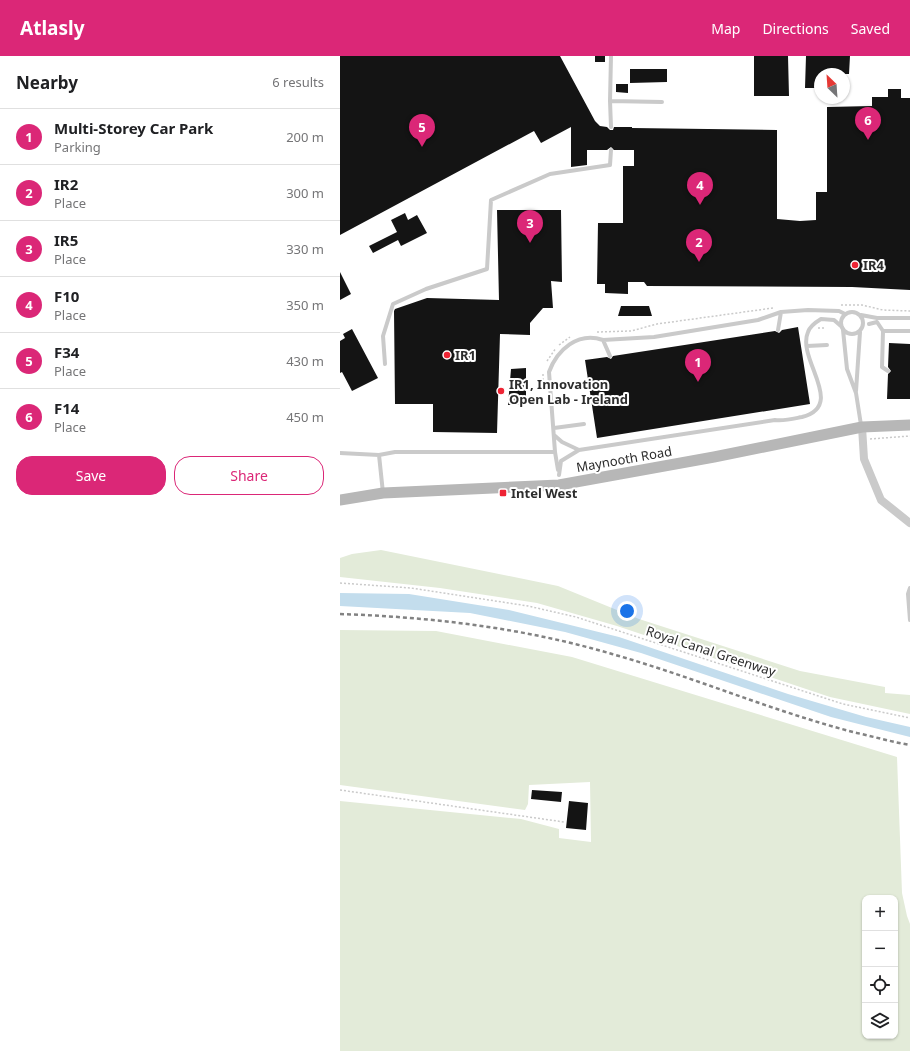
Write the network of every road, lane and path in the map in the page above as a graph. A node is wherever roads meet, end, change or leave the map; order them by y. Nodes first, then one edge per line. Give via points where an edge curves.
1 (611, 56) edge
2 (610, 101) junction
3 (662, 102) dead end
4 (611, 127) dead end
5 (610, 150) dead end
6 (781, 312) junction
7 (845, 314) junction
8 (861, 315) junction
9 (877, 318) junction
10 (910, 318) edge
11 (869, 324) junction
12 (843, 328) junction
13 (778, 330) dead end
14 (861, 330) junction
15 (883, 331) junction
16 (910, 331) edge
17 (603, 340) junction
18 (827, 345) dead end
19 (808, 346) junction
20 (610, 356) dead end
21 (385, 364) dead end
22 (888, 371) dead end
23 (856, 393) junction
24 (584, 424) dead end
25 (910, 425) edge
26 (862, 427) junction
27 (554, 428) junction
28 (554, 435) junction
29 (579, 450) junction
30 (555, 452) junction
31 (340, 454) edge
32 (379, 455) junction
33 (383, 493) junction
34 (340, 500) edge
35 (910, 523) edge
36 (340, 583) edge
37 (910, 588) edge
38 (910, 620) edge
39 (910, 718) edge
40 (340, 790) edge
41 (564, 822) dead end

1 - 2 lane
2 - 3 lane
2 - 4 lane
5 - 21 lane via 610,165 550,174 491,200 488,269 426,289 393,304 383,336
6 - 7 lane via 816,310 839,311
6 - 13 lane
6 - 17 lane via 758,320 654,337
7 - 8 lane via 851,311
7 - 12 lane via 841,320
8 - 9 lane
8 - 14 lane via 864,322
9 - 10 lane
9 - 11 lane
11 - 14 lane
11 - 15 lane via 877,322
12 - 14 lane via 849,334
12 - 19 lane via 834,320 821,319 813,324 808,332
12 - 23 lane via 848,369
14 - 23 lane
15 - 16 lane
15 - 22 lane via 882,367
17 - 20 lane
17 - 27 lane via 594,337 575,341 562,350 552,363 548,372
18 - 19 lane
19 - 29 lane via 812,369 822,394 821,404 815,412 786,421 775,420
23 - 26 lane
24 - 27 lane
25 - 26 main road, Maynooth Road
26 - 33 main road, Maynooth Road via 559,485
26 - 35 street via 864,459 881,500
27 - 28 lane
28 - 29 lane
28 - 30 lane
29 - 30 lane via 561,461 559,478
30 - 32 lane via 396,452
31 - 32 lane
32 - 33 lane
33 - 34 main road, Maynooth Road
36 - 39 path, Royal Canal Greenway via 418,589 528,606 576,617 843,704
37 - 38 lane
40 - 41 path

